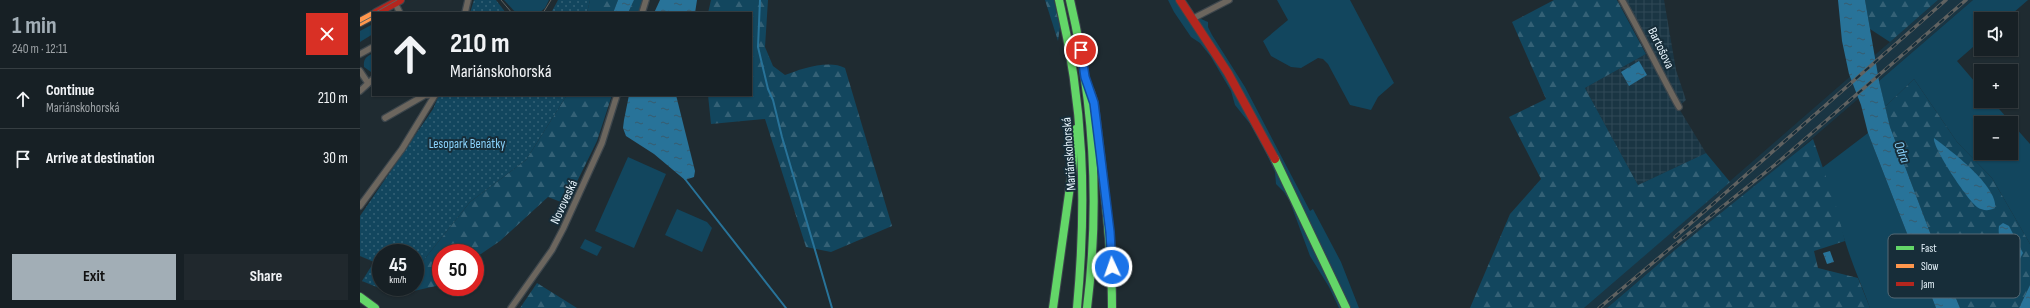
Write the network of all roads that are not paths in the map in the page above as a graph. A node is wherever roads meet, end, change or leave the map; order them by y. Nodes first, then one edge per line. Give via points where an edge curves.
1 (468, 0) edge
2 (646, 0) edge
3 (1059, 0) edge
4 (1070, 0) edge
5 (1180, 0) edge
6 (1229, 0) edge
7 (1622, 0) edge
8 (398, 2) edge
9 (378, 12) edge
10 (400, 12) edge
11 (465, 12) edge
12 (642, 12) edge
13 (372, 16) edge
14 (1194, 18) junction
15 (360, 22) edge
16 (372, 48) edge
17 (360, 54) edge
18 (360, 71) edge
19 (1085, 77) junction
20 (1076, 79) junction
21 (371, 81) edge
22 (360, 91) edge
23 (423, 96) edge
24 (434, 96) edge
25 (617, 96) edge
26 (1679, 107) dead end
27 (385, 118) dead end
28 (360, 206) edge
29 (360, 297) edge
30 (375, 308) edge
31 (511, 308) edge
32 (1053, 308) edge
33 (1076, 308) edge
34 (1087, 308) edge
35 (1112, 308) edge
36 (1346, 308) edge

1 - 11 street
2 - 12 street
3 - 20 main road, Mariánskohorská
4 - 19 main road, Mariánskohorská
5 - 14 main road
6 - 14 street
7 - 26 street, Bartošova
8 - 9 main road
8 - 10 street
13 - 15 main road
14 - 36 main road via 1249,107
16 - 17 street
18 - 21 street
19 - 34 main road, Mariánskohorská via 1094,176 1093,255
19 - 35 main road via 1094,103 1110,232
20 - 32 main road via 1073,90 1075,142
20 - 33 main road, Mariánskohorská via 1084,175 1082,255
21 - 22 street
23 - 27 street
24 - 28 street via 402,148
25 - 31 street, Novoveská via 602,143 564,226 552,250
29 - 30 main road

